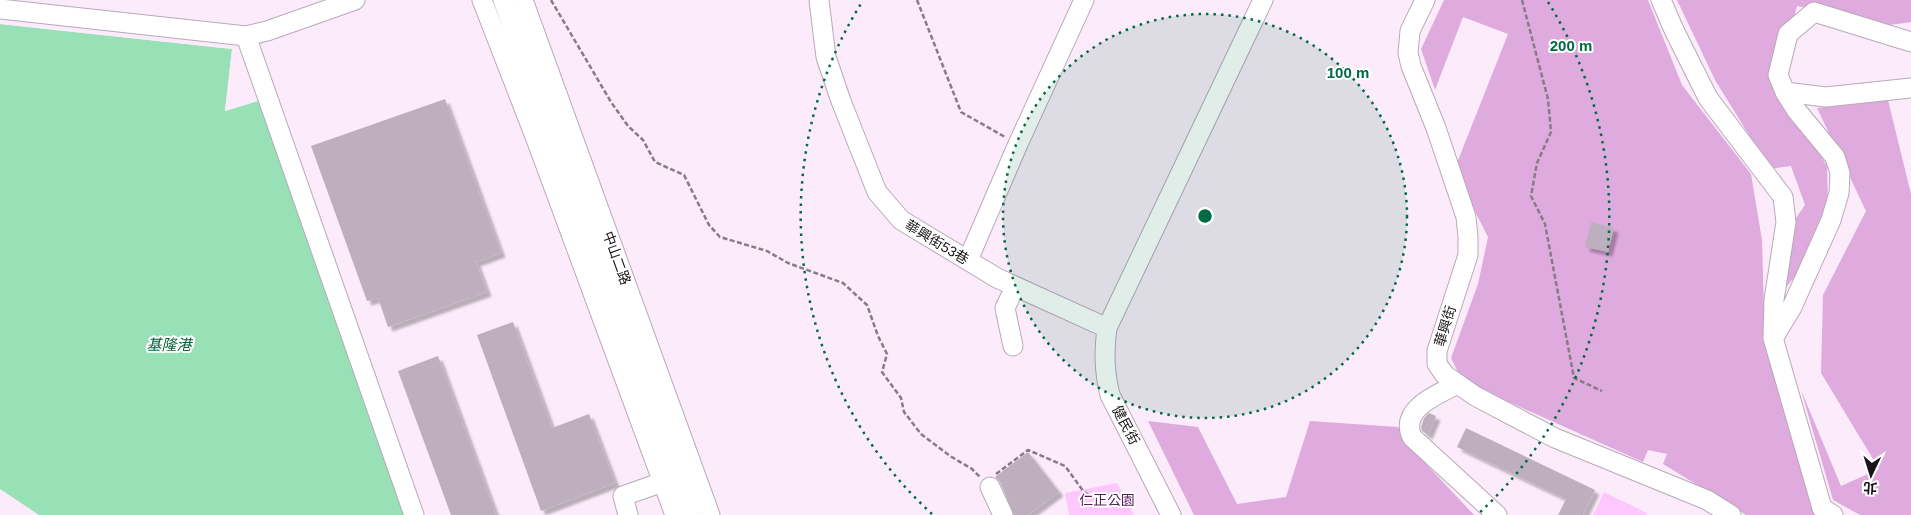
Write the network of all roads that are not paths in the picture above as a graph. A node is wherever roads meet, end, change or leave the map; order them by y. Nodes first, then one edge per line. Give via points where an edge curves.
1 (355, 0) edge
2 (504, 0) edge
3 (523, 0) edge
4 (819, 0) edge
5 (1084, 0) edge
6 (1425, 0) edge
7 (1661, 0) edge
8 (1258, 2) edge
9 (484, 3) edge
10 (0, 9) edge
11 (246, 36) junction
12 (1911, 42) edge
13 (1911, 88) edge
14 (1785, 92) junction
15 (968, 260) junction
16 (1015, 287) junction
17 (1107, 328) junction
18 (1773, 338) junction
19 (1013, 346) dead end
20 (1458, 384) junction
21 (694, 472) junction
22 (669, 480) junction
23 (987, 485) road end
24 (1703, 508) edge
25 (414, 515) edge
26 (628, 515) edge
27 (675, 515) edge
28 (690, 515) edge
29 (710, 515) edge
30 (1003, 515) edge
31 (1172, 515) edge
32 (1497, 515) edge
33 (1732, 515) edge
34 (1833, 515) edge

1 - 11 street
2 - 9 street
2 - 22 street, 中山二路
3 - 21 street, 中山二路
4 - 15 street, 華興街53巷 via 826,57 878,192 901,220
5 - 15 street
6 - 20 street, 華興街 via 1410,31 1408,53 1466,217 1468,238 1468,255 1437,351 1437,364
7 - 18 street via 1708,98 1783,197 1786,222 1774,300
8 - 17 street
9 - 22 street
10 - 11 street
11 - 25 street
12 - 14 street via 1814,12 1788,34 1778,75
13 - 14 street via 1826,96
14 - 18 street via 1835,158 1840,173 1831,220 1792,307
15 - 16 street, 華興街53巷
16 - 17 street, 華興街53巷
16 - 19 street via 1005,308
17 - 31 street, 健民街 via 1104,353 1110,395
18 - 34 street via 1822,508
20 - 24 street, 華興街 via 1555,438
20 - 32 street via 1425,401 1412,415 1408,429 1412,437
21 - 22 street
21 - 29 street, 中山二路
22 - 26 street via 623,496
22 - 27 street
22 - 28 street, 中山二路
23 - 30 street
24 - 33 street, 華興街

